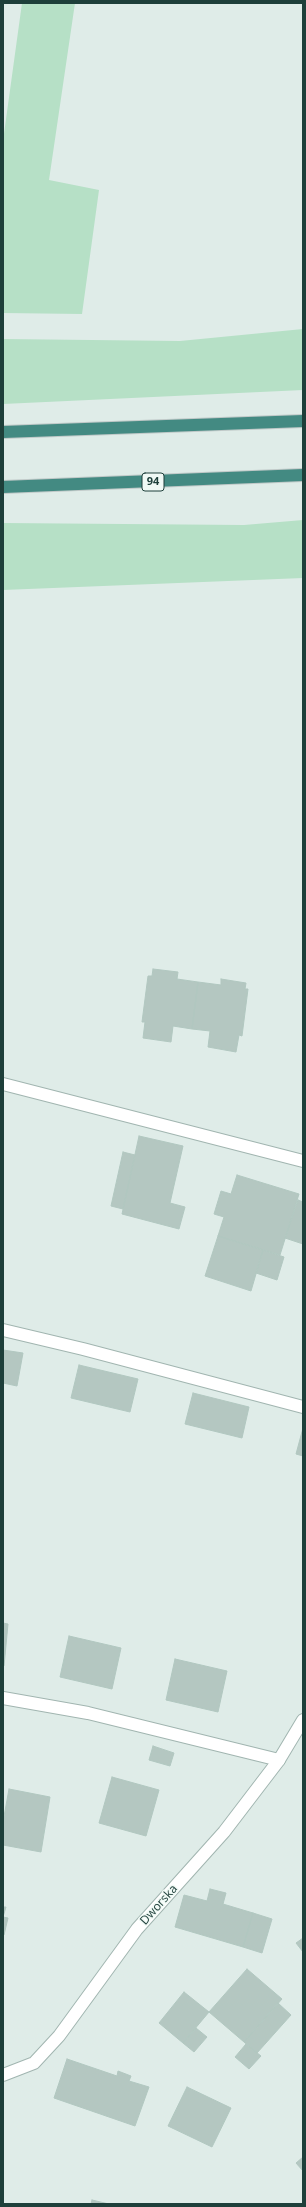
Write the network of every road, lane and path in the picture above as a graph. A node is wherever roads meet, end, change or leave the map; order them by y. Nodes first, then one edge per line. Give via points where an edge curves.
1 (303, 421) edge
2 (3, 432) edge
3 (303, 475) edge
4 (3, 487) edge
5 (3, 1084) edge
6 (303, 1160) edge
7 (3, 1330) edge
8 (303, 1407) edge
9 (3, 1698) edge
10 (303, 1720) edge
11 (279, 1760) junction
12 (3, 2075) edge

1 - 2 highway
3 - 4 highway, 94
5 - 6 street
7 - 8 street
9 - 11 street via 88,1713
10 - 11 street, Dworska
11 - 12 street, Dworska via 224,1832 137,1929 54,2041 34,2063

